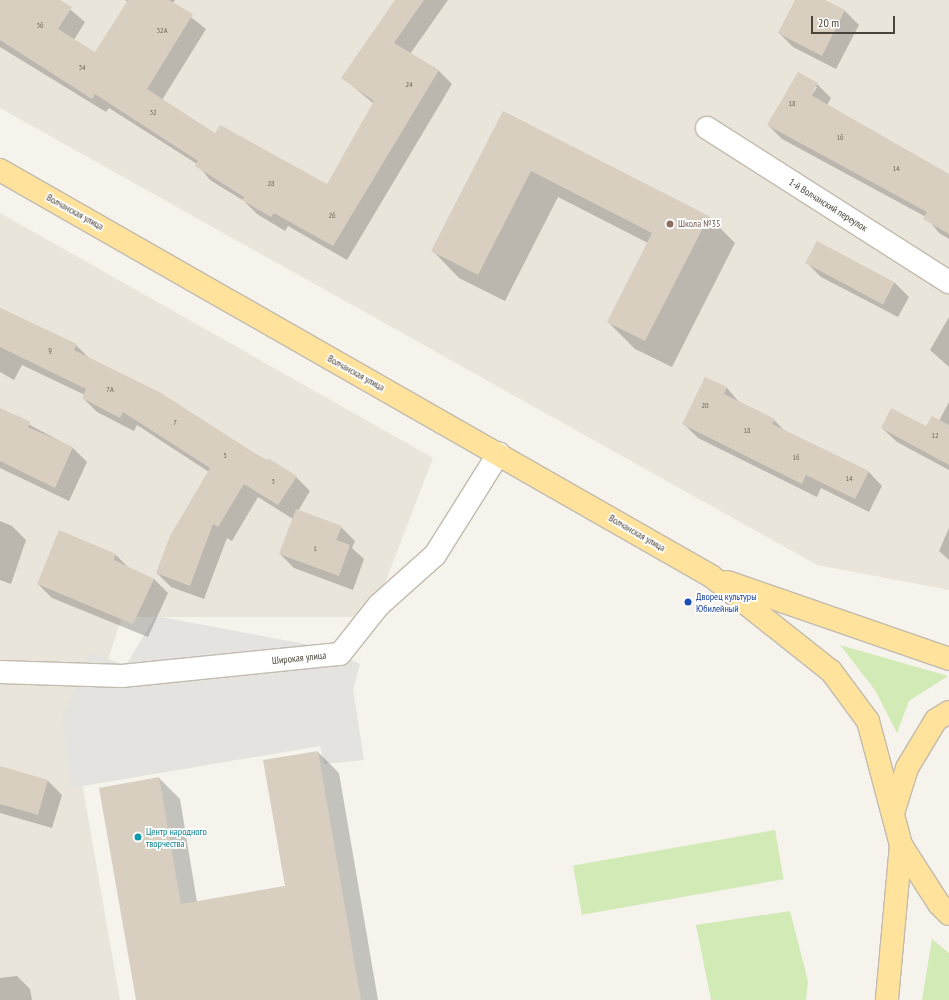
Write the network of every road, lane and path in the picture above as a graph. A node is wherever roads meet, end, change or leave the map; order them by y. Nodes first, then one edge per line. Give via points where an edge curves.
1 (707, 128) dead end
2 (0, 170) edge
3 (949, 282) edge
4 (499, 453) junction
5 (711, 576) junction
6 (949, 659) edge
7 (0, 672) edge
8 (949, 712) edge
9 (894, 810) junction
10 (901, 845) junction
11 (949, 914) edge
12 (887, 1000) edge

1 - 3 street, 1-й Волчанский переулок
2 - 4 main road, Волчанская улица
4 - 5 main road, Волчанская улица
4 - 7 street, Широкая улица via 435,555 379,605 340,654 122,676
5 - 6 main road
5 - 9 main road via 831,671 868,721
8 - 9 main road via 936,720 907,768
9 - 10 main road
10 - 11 main road via 939,904
10 - 12 main road

